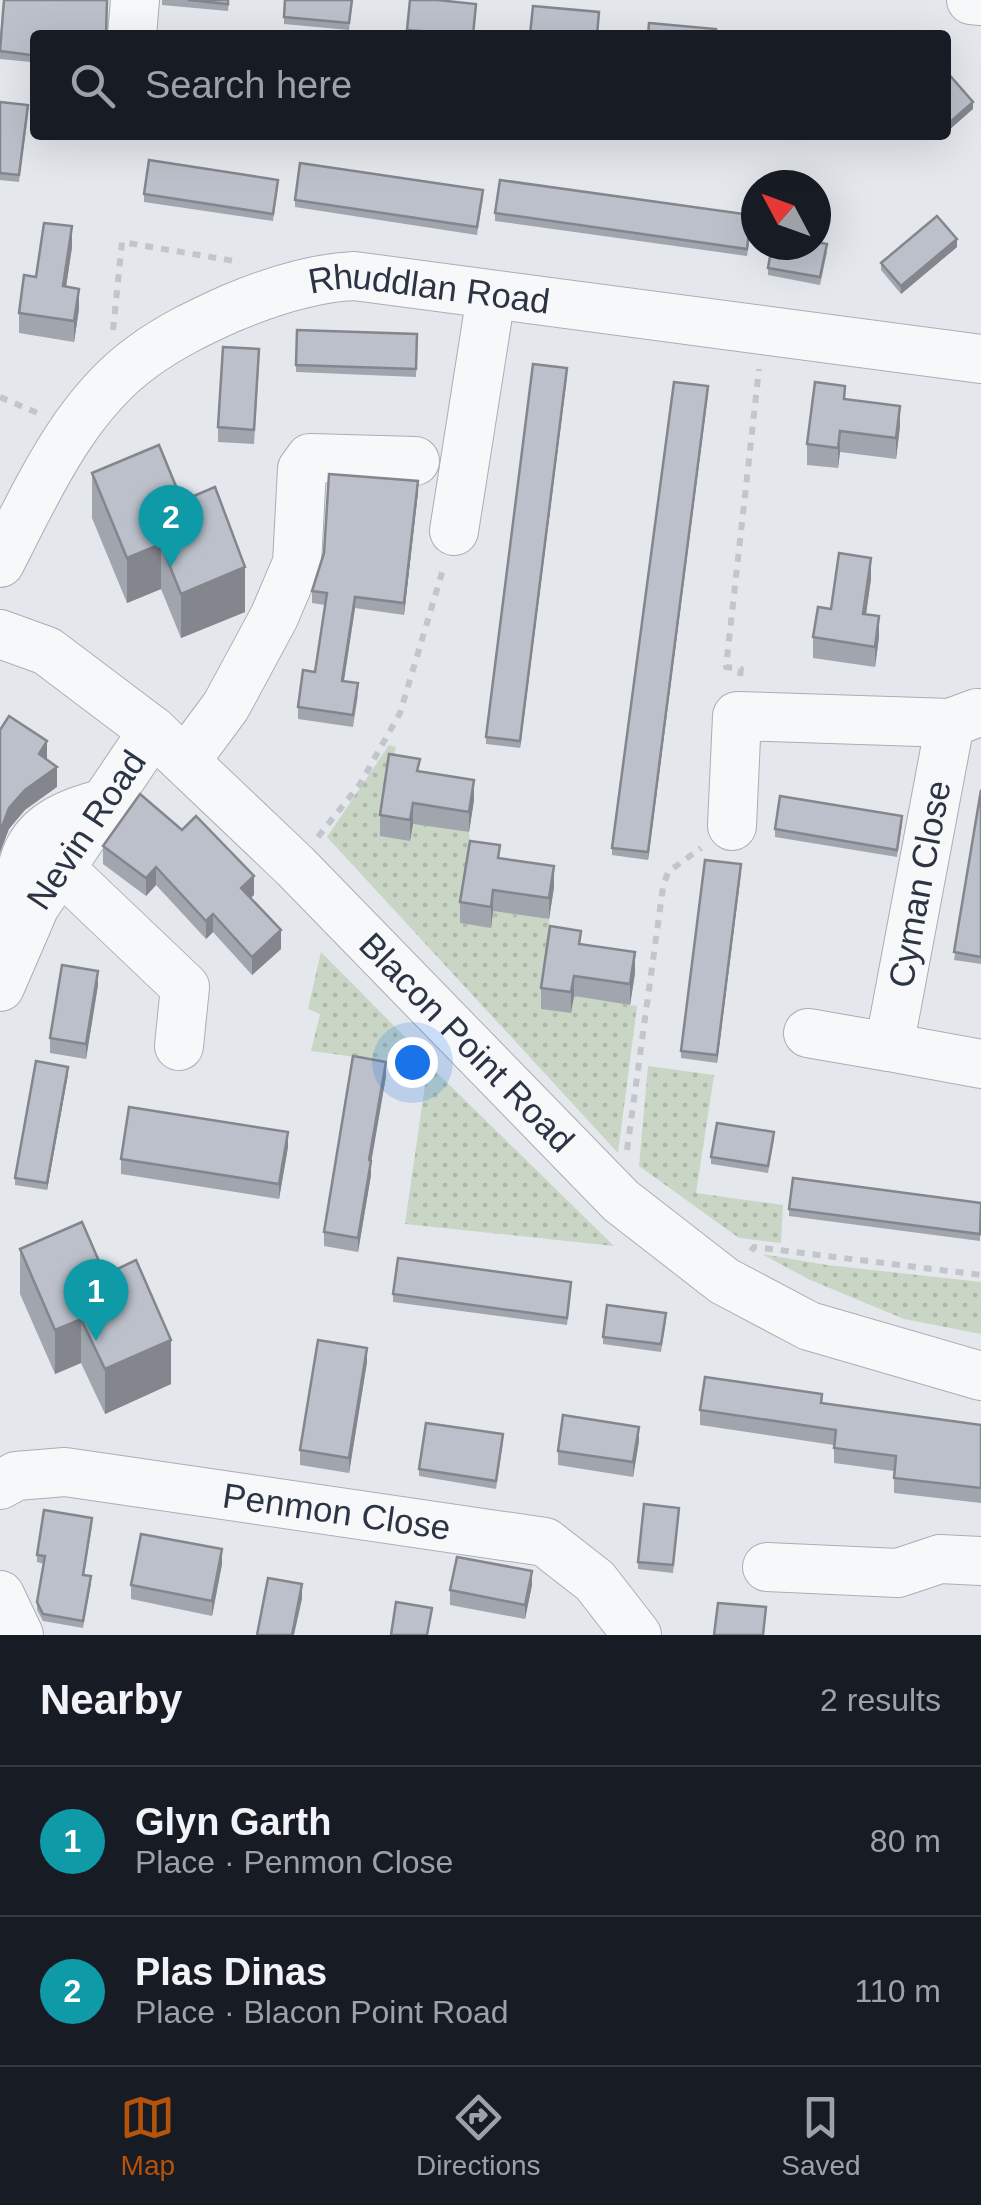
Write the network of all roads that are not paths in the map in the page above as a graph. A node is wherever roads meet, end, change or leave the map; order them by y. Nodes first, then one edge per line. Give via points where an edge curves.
1 (135, 0) edge
2 (972, 0) edge
3 (981, 1) edge
4 (132, 30) edge
5 (491, 296) junction
6 (981, 359) edge
7 (415, 461) dead end
8 (454, 532) road end
9 (0, 563) edge
10 (0, 634) edge
11 (965, 717) edge
12 (169, 745) junction
13 (104, 802) junction
14 (732, 826) road end
15 (60, 868) junction
16 (22, 936) junction
17 (0, 987) edge
18 (808, 1033) dead end
19 (179, 1046) dead end
20 (890, 1048) junction
21 (981, 1064) edge
22 (981, 1376) edge
23 (0, 1485) edge
24 (981, 1561) edge
25 (766, 1567) dead end
26 (638, 1635) edge

1 - 4 street
2 - 3 street
5 - 6 street, Rhuddlan Road
5 - 8 street
5 - 9 street, Rhuddlan Road via 354,276 324,278 252,299 182,330 128,369 72,430
7 - 12 street, Nevin Road via 310,458 302,469 296,563 274,618 226,706
10 - 12 street, Blacon Point Road via 47,651
11 - 14 street via 738,701
11 - 20 street, Cyman Close
12 - 13 street, Nevin Road
12 - 22 street, Blacon Point Road via 621,1201 724,1281 809,1326
13 - 15 street, Nevin Road
13 - 16 street via 60,817 33,844 17,888
15 - 16 street, Nevin Road
15 - 19 street via 185,988
16 - 17 street, Nevin Road
18 - 20 street
20 - 21 street
23 - 26 street, Penmon Close via 16,1476 66,1472 545,1542 595,1581
24 - 25 street via 940,1559 898,1572

